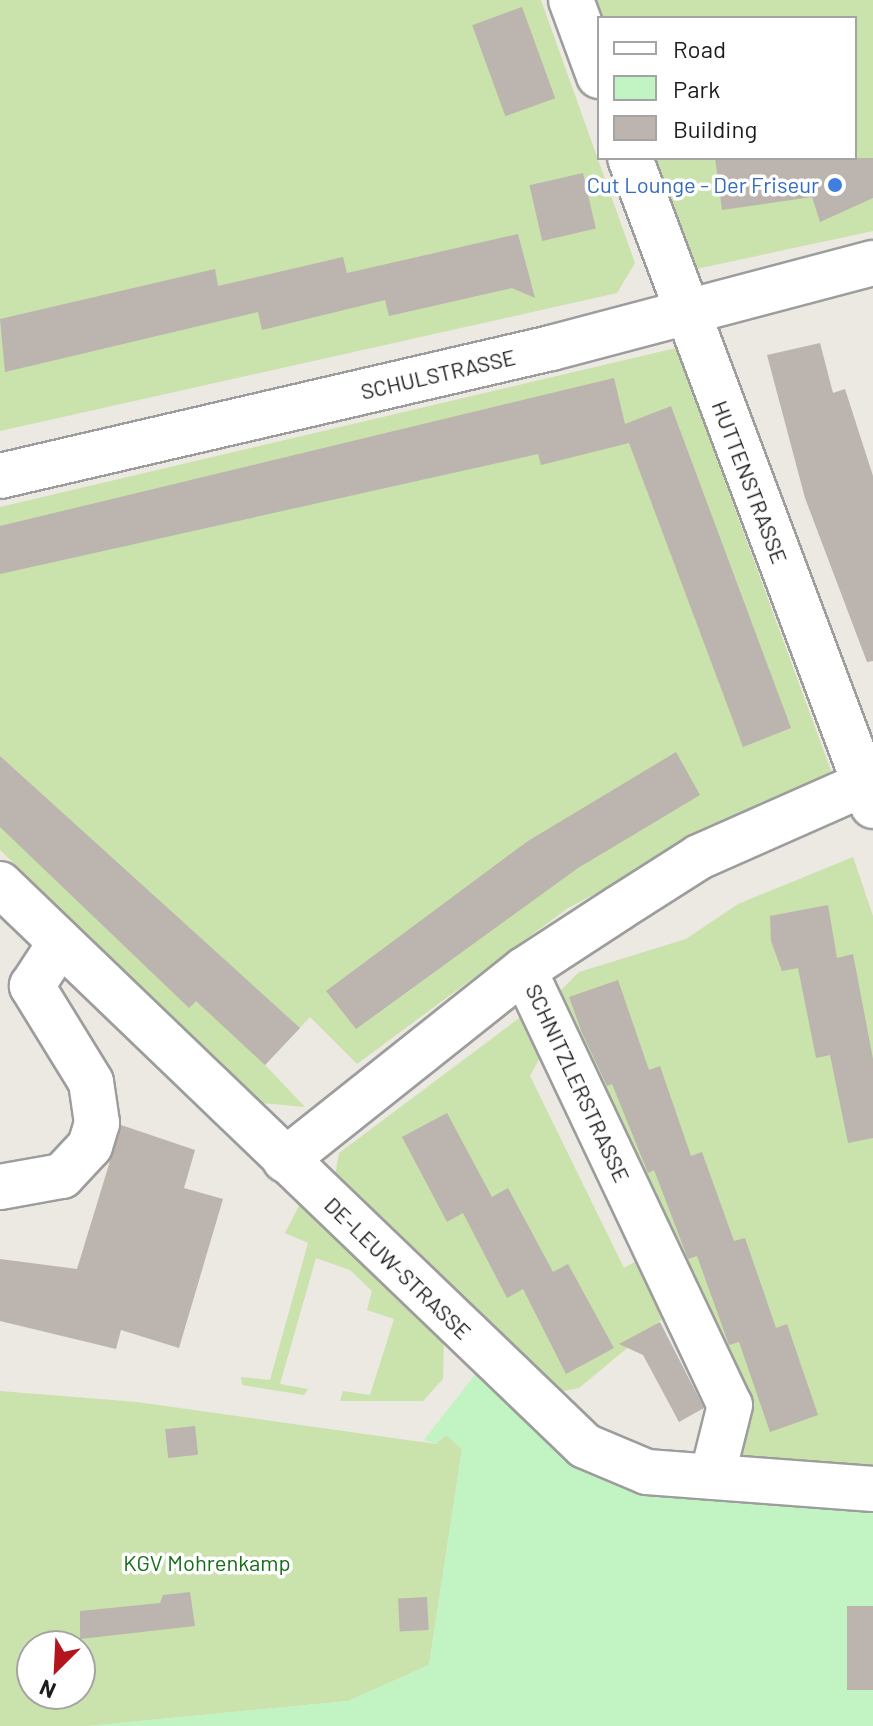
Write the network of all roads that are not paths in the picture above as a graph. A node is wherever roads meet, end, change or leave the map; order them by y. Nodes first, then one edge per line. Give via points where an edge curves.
1 (571, 0) edge
2 (597, 71) edge
3 (631, 160) edge
4 (873, 263) edge
5 (684, 309) junction
6 (0, 476) edge
7 (870, 789) edge
8 (0, 884) edge
9 (60, 943) junction
10 (524, 970) junction
11 (285, 1160) junction
12 (0, 1187) edge
13 (712, 1477) junction
14 (873, 1489) edge

1 - 2 street
3 - 5 street, HUTTENSTRASSE
4 - 5 street, SCHULSTRASSE
5 - 6 street, SCHULSTRASSE via 551,348
5 - 7 street, HUTTENSTRASSE
7 - 10 street via 699,857
8 - 9 street, DE-LEUW-STRASSE
9 - 11 street, DE-LEUW-STRASSE
9 - 12 street via 32,986 91,1082 97,1123 90,1146 62,1176
10 - 11 street, SCHNITZLERSTRASSE
10 - 13 street, SCHNITZLERSTRASSE via 730,1405
11 - 13 street, DE-LEUW-STRASSE via 558,1425 600,1455 647,1472
13 - 14 street, DE-LEUW-STRASSE

